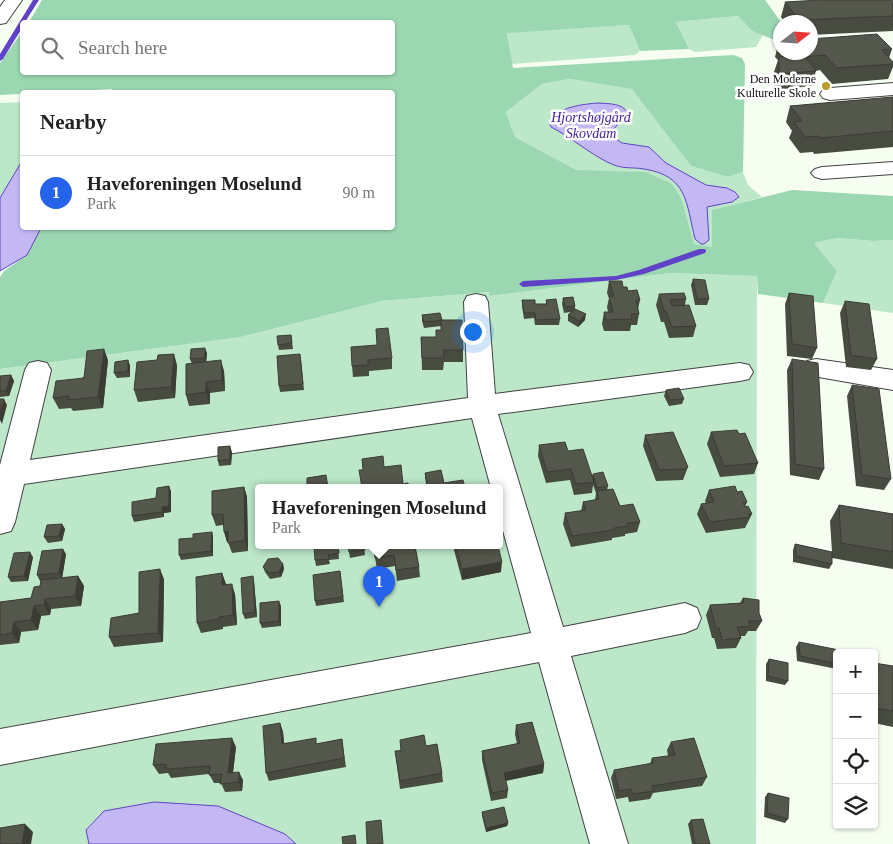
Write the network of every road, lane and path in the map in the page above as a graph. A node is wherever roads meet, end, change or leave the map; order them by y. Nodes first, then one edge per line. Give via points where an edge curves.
1 (14, 0) edge
2 (0, 20) edge
3 (893, 89) edge
4 (830, 94) dead end
5 (893, 168) edge
6 (822, 173) dead end
7 (476, 302) dead end
8 (816, 368) edge
9 (38, 370) dead end
10 (740, 372) dead end
11 (893, 380) edge
12 (482, 406) junction
13 (6, 475) edge
14 (0, 522) edge
15 (685, 618) dead end
16 (550, 645) junction
17 (0, 747) edge
18 (609, 844) edge

1 - 2 street
3 - 4 street
5 - 6 street
7 - 12 street
8 - 11 street
9 - 13 street
10 - 12 street
12 - 13 street
12 - 16 street
13 - 14 street
15 - 16 street
16 - 17 street
16 - 18 street

